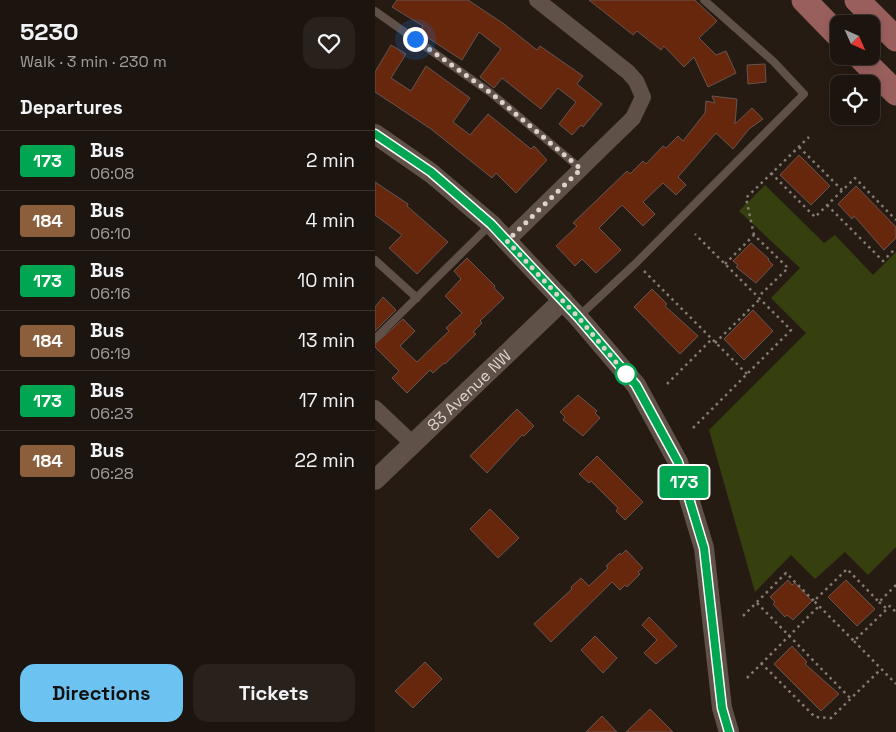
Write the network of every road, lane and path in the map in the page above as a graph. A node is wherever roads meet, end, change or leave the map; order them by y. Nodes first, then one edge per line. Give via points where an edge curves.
1 (537, 0) edge
2 (704, 0) edge
3 (803, 0) edge
4 (857, 0) edge
5 (375, 11) edge
6 (830, 27) edge
7 (896, 38) edge
8 (868, 65) edge
9 (896, 93) edge
10 (375, 134) edge
11 (809, 137) dead end
12 (799, 147) junction
13 (581, 169) junction
14 (771, 173) junction
15 (842, 190) junction
16 (827, 205) junction
17 (896, 220) edge
18 (491, 224) junction
19 (695, 234) dead end
20 (754, 235) junction
21 (507, 241) junction
22 (896, 248) edge
23 (375, 260) edge
24 (636, 263) junction
25 (725, 264) junction
26 (417, 298) junction
27 (759, 298) junction
28 (563, 300) junction
29 (578, 317) junction
30 (712, 339) junction
31 (375, 340) edge
32 (715, 343) junction
33 (747, 374) junction
34 (667, 384) dead end
35 (375, 408) edge
36 (693, 428) dead end
37 (412, 443) junction
38 (375, 480) edge
39 (896, 585) edge
40 (814, 601) junction
41 (879, 602) junction
42 (757, 603) junction
43 (819, 606) junction
44 (887, 609) junction
45 (896, 612) edge
46 (743, 616) dead end
47 (789, 636) junction
48 (854, 641) junction
49 (761, 663) junction
50 (881, 669) junction
51 (747, 678) dead end
52 (896, 684) edge
53 (851, 699) junction
54 (729, 732) edge

1 - 13 street via 628,72 643,97 633,118
2 - 24 lane via 774,62 804,94
3 - 6 main road
4 - 7 main road
5 - 13 lane via 491,93
8 - 9 main road
10 - 18 street via 431,172
11 - 12 path
12 - 14 path
12 - 15 path
13 - 21 street
14 - 16 path via 815,217
14 - 20 path via 746,198
15 - 16 path
15 - 17 path via 855,178
16 - 22 path via 883,261
18 - 21 street
18 - 26 lane
19 - 25 path
20 - 25 path
20 - 27 path via 787,268
21 - 28 street
23 - 26 lane
24 - 29 lane
24 - 30 path
25 - 27 path
26 - 31 lane
27 - 32 path
27 - 33 path via 791,330
28 - 29 street
28 - 37 street, 83 Avenue NW
29 - 54 street via 636,385 678,462 704,548 722,708
30 - 32 path
30 - 34 path
32 - 33 path
33 - 36 path
35 - 37 street
37 - 38 street, 83 Avenue NW
39 - 41 path
40 - 41 path via 847,569
40 - 42 path via 786,573
40 - 43 path
41 - 44 path
42 - 46 path
42 - 47 path
43 - 47 path
43 - 48 path
44 - 45 path via 890,606
44 - 48 path
47 - 49 path
47 - 53 path
48 - 50 path
49 - 51 path
49 - 53 path via 815,717 831,718
50 - 52 path
50 - 53 path

